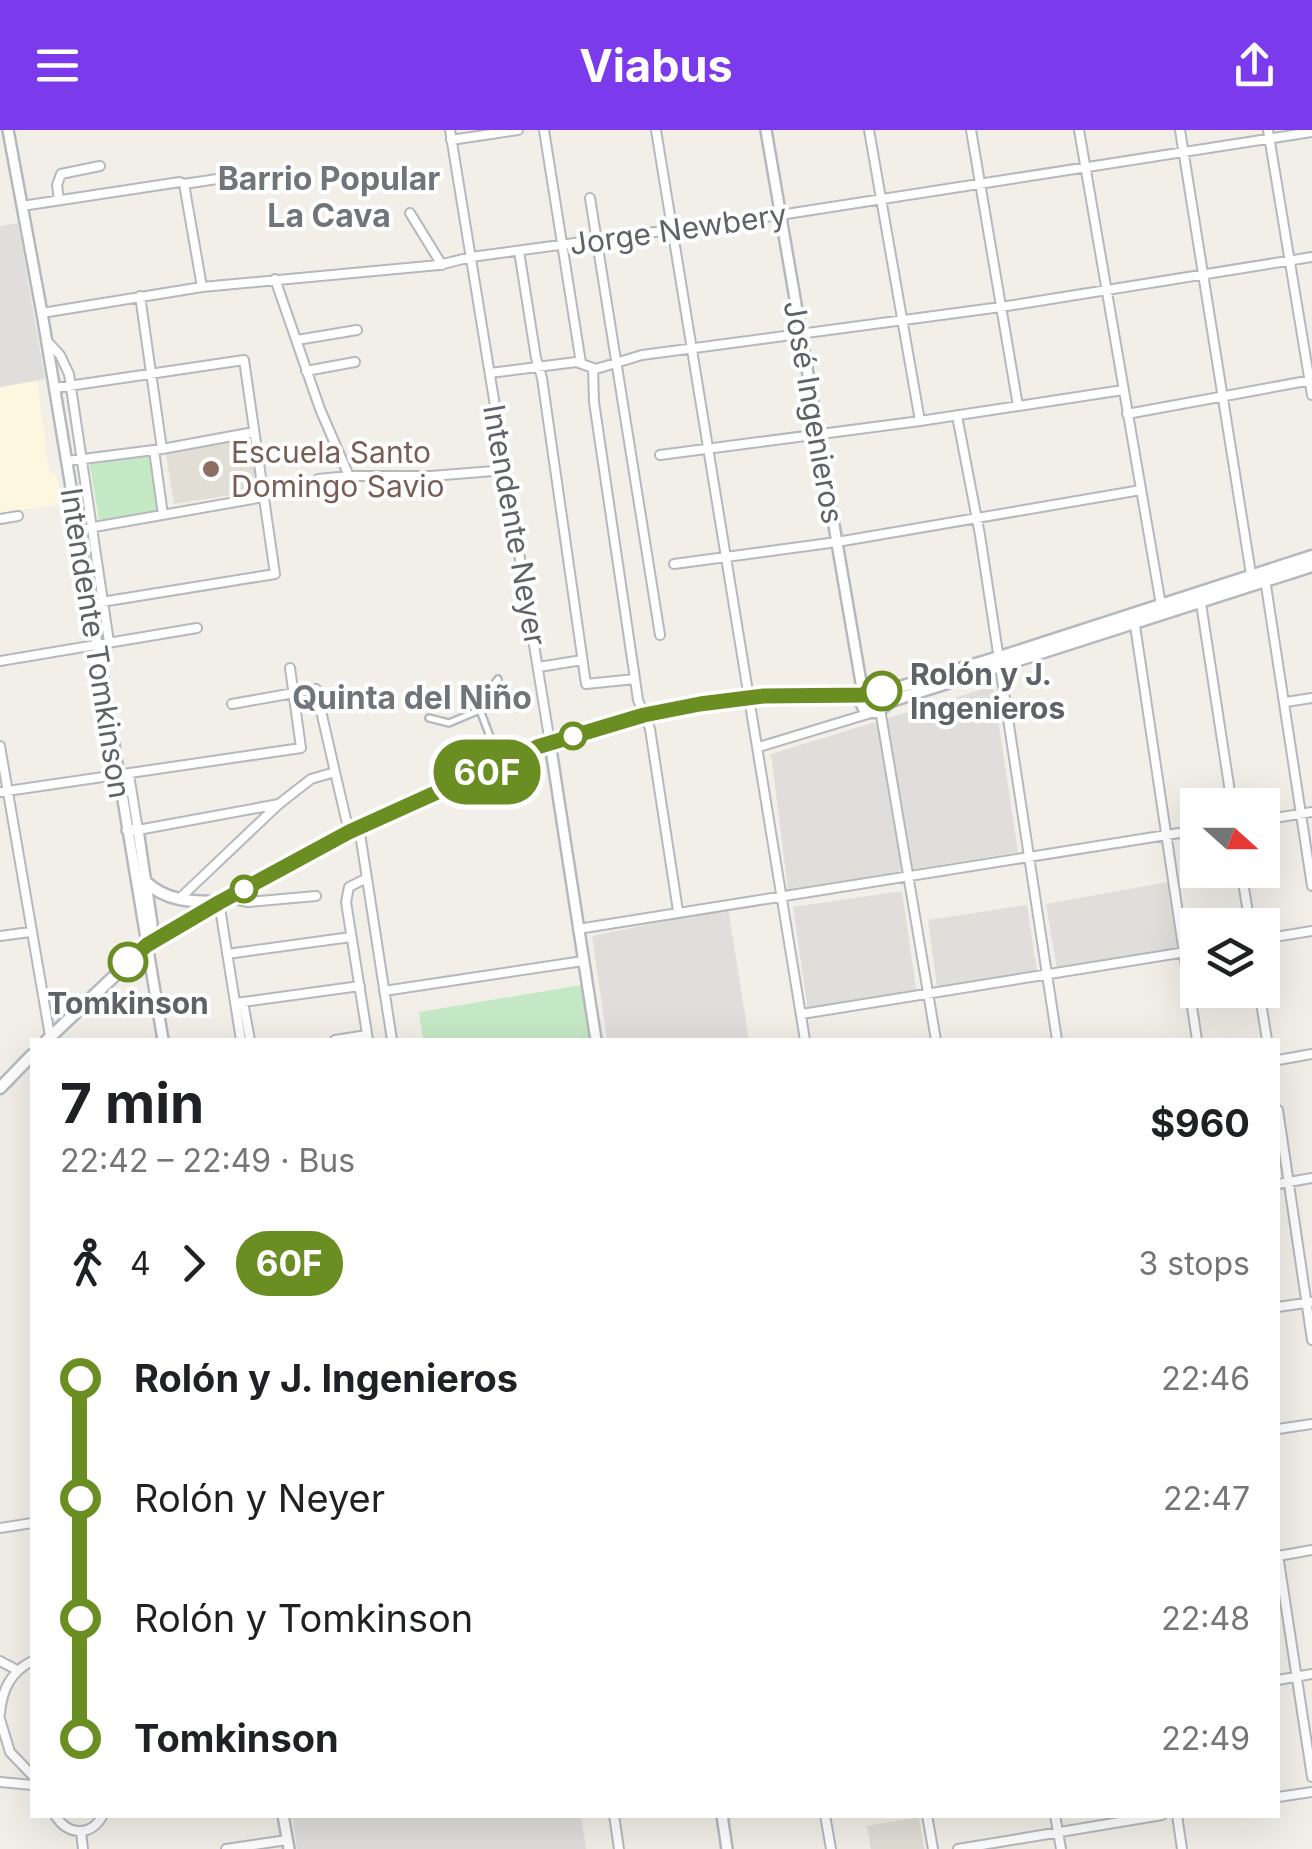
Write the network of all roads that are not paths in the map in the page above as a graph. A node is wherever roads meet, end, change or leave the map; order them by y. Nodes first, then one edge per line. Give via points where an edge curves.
1 (8, 130) edge
2 (518, 130) edge
3 (544, 130) edge
4 (656, 130) edge
5 (766, 130) edge
6 (869, 130) edge
7 (971, 130) edge
8 (1079, 130) edge
9 (1180, 130) edge
10 (1312, 132) edge
11 (1269, 134) edge
12 (450, 135) edge
13 (1184, 152) junction
14 (100, 166) dead end
15 (1085, 167) junction
16 (230, 178) dead end
17 (980, 183) junction
18 (184, 184) junction
19 (590, 198) dead end
20 (881, 198) junction
21 (59, 200) junction
22 (22, 206) junction
23 (410, 214) dead end
24 (780, 214) junction
25 (672, 230) junction
26 (597, 240) junction
27 (562, 246) junction
28 (519, 251) junction
29 (470, 257) junction
30 (1312, 257) edge
31 (1290, 262) junction
32 (442, 265) junction
33 (1204, 275) junction
34 (275, 279) junction
35 (202, 286) junction
36 (1106, 290) junction
37 (140, 296) junction
38 (1001, 307) junction
39 (42, 312) junction
40 (902, 319) junction
41 (357, 330) dead end
42 (800, 334) junction
43 (46, 340) junction
44 (297, 340) junction
45 (692, 349) junction
46 (354, 362) dead end
47 (581, 363) junction
48 (618, 364) junction
49 (539, 367) junction
50 (593, 368) junction
51 (306, 370) junction
52 (490, 372) junction
53 (152, 374) junction
54 (1311, 380) edge
55 (70, 386) junction
56 (55, 388) junction
57 (1123, 390) junction
58 (1312, 395) edge
59 (1221, 396) junction
60 (1018, 406) junction
61 (1126, 414) junction
62 (958, 416) junction
63 (920, 421) junction
64 (254, 432) junction
65 (817, 434) junction
66 (709, 448) junction
67 (158, 449) junction
68 (660, 455) dead end
69 (82, 458) junction
70 (67, 461) junction
71 (506, 470) junction
72 (349, 476) junction
73 (318, 480) dead end
74 (1141, 490) junction
75 (264, 497) junction
76 (163, 515) junction
77 (18, 516) dead end
78 (977, 517) junction
79 (0, 519) edge
80 (93, 527) junction
81 (78, 530) junction
82 (837, 542) junction
83 (727, 556) junction
84 (1312, 556) edge
85 (674, 564) dead end
86 (1312, 566) edge
87 (1265, 577) junction
88 (1252, 581) junction
89 (1200, 597) junction
90 (103, 601) junction
91 (89, 604) junction
92 (1161, 605) junction
93 (1134, 618) junction
94 (197, 628) dead end
95 (660, 635) dead end
96 (109, 642) junction
97 (96, 644) junction
98 (582, 660) junction
99 (0, 661) edge
100 (998, 662) junction
101 (539, 667) junction
102 (290, 668) dead end
103 (498, 679) dead end
104 (635, 679) junction
105 (877, 692) junction
106 (293, 694) junction
107 (751, 697) junction
108 (862, 697) junction
109 (1312, 698) edge
110 (1286, 702) junction
111 (232, 704) dead end
112 (878, 709) junction
113 (480, 710) junction
114 (644, 715) junction
115 (429, 718) dead end
116 (550, 743) junction
117 (0, 746) edge
118 (759, 747) junction
119 (501, 766) junction
120 (335, 772) junction
121 (117, 773) junction
122 (128, 774) junction
123 (1229, 788) edge
124 (4, 791) edge
125 (279, 804) junction
126 (1307, 813) edge
127 (1280, 817) edge
128 (132, 830) junction
129 (354, 830) junction
130 (1180, 832) edge
131 (1167, 834) junction
132 (1029, 856) junction
133 (910, 876) junction
134 (367, 878) junction
135 (146, 882) junction
136 (1312, 886) edge
137 (784, 895) junction
138 (316, 896) dead end
139 (180, 899) junction
140 (224, 900) junction
141 (678, 912) junction
142 (1180, 924) edge
143 (578, 929) junction
144 (1312, 931) edge
145 (30, 932) junction
146 (0, 936) edge
147 (1280, 936) edge
148 (352, 938) junction
149 (147, 945) junction
150 (1180, 953) edge
151 (227, 954) junction
152 (583, 960) junction
153 (1046, 975) junction
154 (360, 986) junction
155 (384, 991) junction
156 (929, 994) junction
157 (240, 1003) junction
158 (1193, 1008) edge
159 (1263, 1008) edge
160 (802, 1014) junction
161 (368, 1037) edge
162 (48, 1038) edge
163 (163, 1038) edge
164 (241, 1038) edge
165 (249, 1038) edge
166 (392, 1038) edge
167 (596, 1038) edge
168 (805, 1038) edge
169 (936, 1038) edge
170 (1056, 1038) edge
171 (1198, 1038) edge
172 (1267, 1038) edge
173 (1312, 1054) edge
174 (30, 1057) edge
175 (1280, 1060) edge
176 (0, 1088) edge
177 (1280, 1124) edge
178 (1312, 1178) edge
179 (1288, 1182) junction
180 (1280, 1184) edge
181 (1309, 1302) edge
182 (1280, 1308) edge
183 (1312, 1340) edge
184 (1312, 1424) edge
185 (1280, 1429) edge
186 (30, 1523) edge
187 (0, 1528) edge
188 (1312, 1550) edge
189 (1280, 1555) edge
190 (1280, 1569) edge
191 (0, 1660) edge
192 (30, 1661) edge
193 (17, 1670) junction
194 (0, 1674) edge
195 (1312, 1674) edge
196 (1296, 1677) junction
197 (9, 1680) junction
198 (1280, 1680) edge
199 (0, 1716) edge
200 (30, 1773) edge
201 (1312, 1778) edge
202 (0, 1782) edge
203 (30, 1785) edge
204 (1312, 1792) edge
205 (1280, 1797) edge
206 (58, 1818) edge
207 (100, 1818) edge
208 (284, 1818) edge
209 (614, 1818) edge
210 (722, 1818) edge
211 (826, 1818) edge
212 (927, 1818) edge
213 (1056, 1818) edge
214 (1142, 1818) edge
215 (1177, 1818) edge
216 (1058, 1831) junction
217 (81, 1832) junction
218 (288, 1845) edge
219 (83, 1849) edge
220 (226, 1849) edge
221 (619, 1849) edge
222 (726, 1849) edge
223 (832, 1849) edge
224 (932, 1849) edge
225 (958, 1849) edge
226 (1061, 1849) edge
227 (1182, 1849) edge

1 - 22 street, Intendente Tomkinson
2 - 12 street
3 - 27 street
4 - 25 street
5 - 24 street, José Ingenieros
6 - 20 street
7 - 17 street
8 - 15 street
9 - 13 street
10 - 11 street, Jorge Newbery
11 - 13 street, Jorge Newbery
11 - 31 street
12 - 29 street, Intendente Neyer
13 - 15 street, Jorge Newbery
13 - 33 street
14 - 21 street via 61,174
15 - 17 street, Jorge Newbery
15 - 36 street
16 - 18 street
17 - 20 street, Jorge Newbery
17 - 38 street
18 - 21 street
18 - 35 street
19 - 26 street
20 - 24 street, Jorge Newbery
20 - 40 street
21 - 22 street
22 - 39 street, Intendente Tomkinson
23 - 32 street
24 - 25 street, Jorge Newbery
24 - 42 street, José Ingenieros
25 - 26 street, Jorge Newbery
25 - 45 street
26 - 27 street, Jorge Newbery
26 - 48 street
27 - 28 street, Jorge Newbery
27 - 47 street
28 - 29 street, Jorge Newbery
28 - 49 street
29 - 32 street, Jorge Newbery
29 - 52 street, Intendente Neyer
30 - 31 street
31 - 33 street
31 - 54 street
32 - 34 street, Jorge Newbery
33 - 36 street
33 - 59 street
34 - 35 street, Jorge Newbery
34 - 44 street
35 - 37 street, Jorge Newbery
36 - 38 street
36 - 57 street
37 - 39 street, Jorge Newbery
37 - 53 street
38 - 40 street
38 - 60 street
39 - 43 street, Intendente Tomkinson
40 - 42 street
40 - 63 street
41 - 44 street
42 - 45 street
42 - 65 street, José Ingenieros
43 - 55 street, Intendente Tomkinson via 64,363
43 - 56 street, Intendente Tomkinson
44 - 51 street
45 - 48 street
45 - 66 street
46 - 51 street
47 - 49 street
47 - 50 street
48 - 50 street
48 - 95 street
49 - 52 street
49 - 98 street
50 - 104 street
51 - 72 street
52 - 71 street, Intendente Neyer
53 - 55 street
53 - 64 street via 244,358
53 - 67 street
54 - 58 street
54 - 59 street
55 - 56 street
55 - 69 street, Intendente Tomkinson
56 - 70 street, Intendente Tomkinson
57 - 60 street
57 - 61 street
59 - 61 street
59 - 88 street
60 - 62 street
61 - 74 street
62 - 63 street
62 - 78 street
63 - 65 street
64 - 67 street
64 - 75 street
65 - 66 street
65 - 82 street, José Ingenieros
66 - 68 street
66 - 83 street
67 - 69 street
67 - 76 street
69 - 70 street
69 - 80 street, Intendente Tomkinson
70 - 81 street, Intendente Tomkinson
71 - 72 street
71 - 101 street, Intendente Neyer
72 - 73 street
74 - 78 street
74 - 92 street
75 - 76 street
75 - 90 street via 274,574
76 - 80 street
77 - 79 street
78 - 82 street
78 - 100 street
80 - 81 street
80 - 90 street, Intendente Tomkinson
81 - 91 street, Intendente Tomkinson
82 - 83 street
82 - 108 street, José Ingenieros
83 - 85 street
83 - 107 street
84 - 87 main road
86 - 87 main road
87 - 88 main road
87 - 110 street
88 - 89 main road
89 - 92 main road
89 - 93 main road
89 - 123 street
90 - 91 street
90 - 96 street, Intendente Tomkinson
91 - 97 street, Intendente Tomkinson
92 - 93 main road
93 - 100 main road
93 - 131 street
94 - 96 street
96 - 97 street
97 - 99 street
97 - 121 street, Intendente Tomkinson
98 - 101 street
98 - 104 street via 586,684
100 - 105 main road
100 - 112 main road
100 - 132 street
101 - 116 street, Intendente Neyer
102 - 106 street
103 - 113 street
104 - 114 street
105 - 108 main road
105 - 112 main road
106 - 111 street
106 - 120 street via 317,690
106 - 122 street via 300,748
107 - 108 main road
107 - 114 main road
107 - 118 street
108 - 112 main road via 862,708
109 - 110 street
110 - 126 street
112 - 118 street
112 - 133 street
113 - 115 street via 449,723
113 - 119 street
114 - 116 main road
114 - 141 street
116 - 119 main road
116 - 143 street, Intendente Neyer
117 - 124 street
118 - 137 street
119 - 129 main road
120 - 125 street via 311,779
120 - 129 street
121 - 122 street
121 - 124 street
121 - 128 street, Intendente Tomkinson
122 - 128 street, Intendente Tomkinson
124 - 145 street
125 - 128 street
125 - 139 street
126 - 127 street
126 - 136 street
128 - 135 street, Intendente Tomkinson
128 - 149 street, Intendente Tomkinson
129 - 134 street
129 - 140 main road
130 - 131 street
131 - 132 street
131 - 142 street
132 - 133 street
132 - 153 street
133 - 137 street
133 - 156 street
134 - 148 street via 349,887
134 - 155 street
135 - 139 main road
135 - 149 street, Intendente Tomkinson via 152,924
137 - 141 street
137 - 160 street
138 - 140 street
139 - 140 main road
140 - 149 main road
140 - 151 street
141 - 143 street
143 - 152 street, Intendente Neyer
144 - 147 street
145 - 146 street
145 - 162 street
148 - 151 street
148 - 154 street
149 - 162 main road
149 - 163 street, Intendente Tomkinson
150 - 153 street
151 - 157 street
152 - 155 street
152 - 167 street, Intendente Neyer
153 - 156 street
153 - 170 street
154 - 157 street
154 - 161 street
155 - 166 street
156 - 160 street
156 - 169 street
157 - 164 street
157 - 165 street
158 - 171 street
159 - 172 street
160 - 168 street
173 - 175 street
174 - 176 main road
177 - 179 street
178 - 179 street
179 - 180 street
179 - 181 street
181 - 182 street
181 - 183 street
184 - 185 street
186 - 187 street
188 - 189 street
190 - 196 street
191 - 193 street
192 - 193 street
193 - 197 street
194 - 197 street
195 - 196 street
196 - 198 street
196 - 201 street
197 - 199 street
199 - 200 street via 10,1752
202 - 203 street
204 - 205 street
206 - 217 street
207 - 217 street
208 - 218 street
209 - 221 street
210 - 222 street
211 - 223 street
212 - 224 street
213 - 216 street
214 - 216 street
215 - 227 street
216 - 225 street
216 - 226 street
217 - 219 street
218 - 220 street

